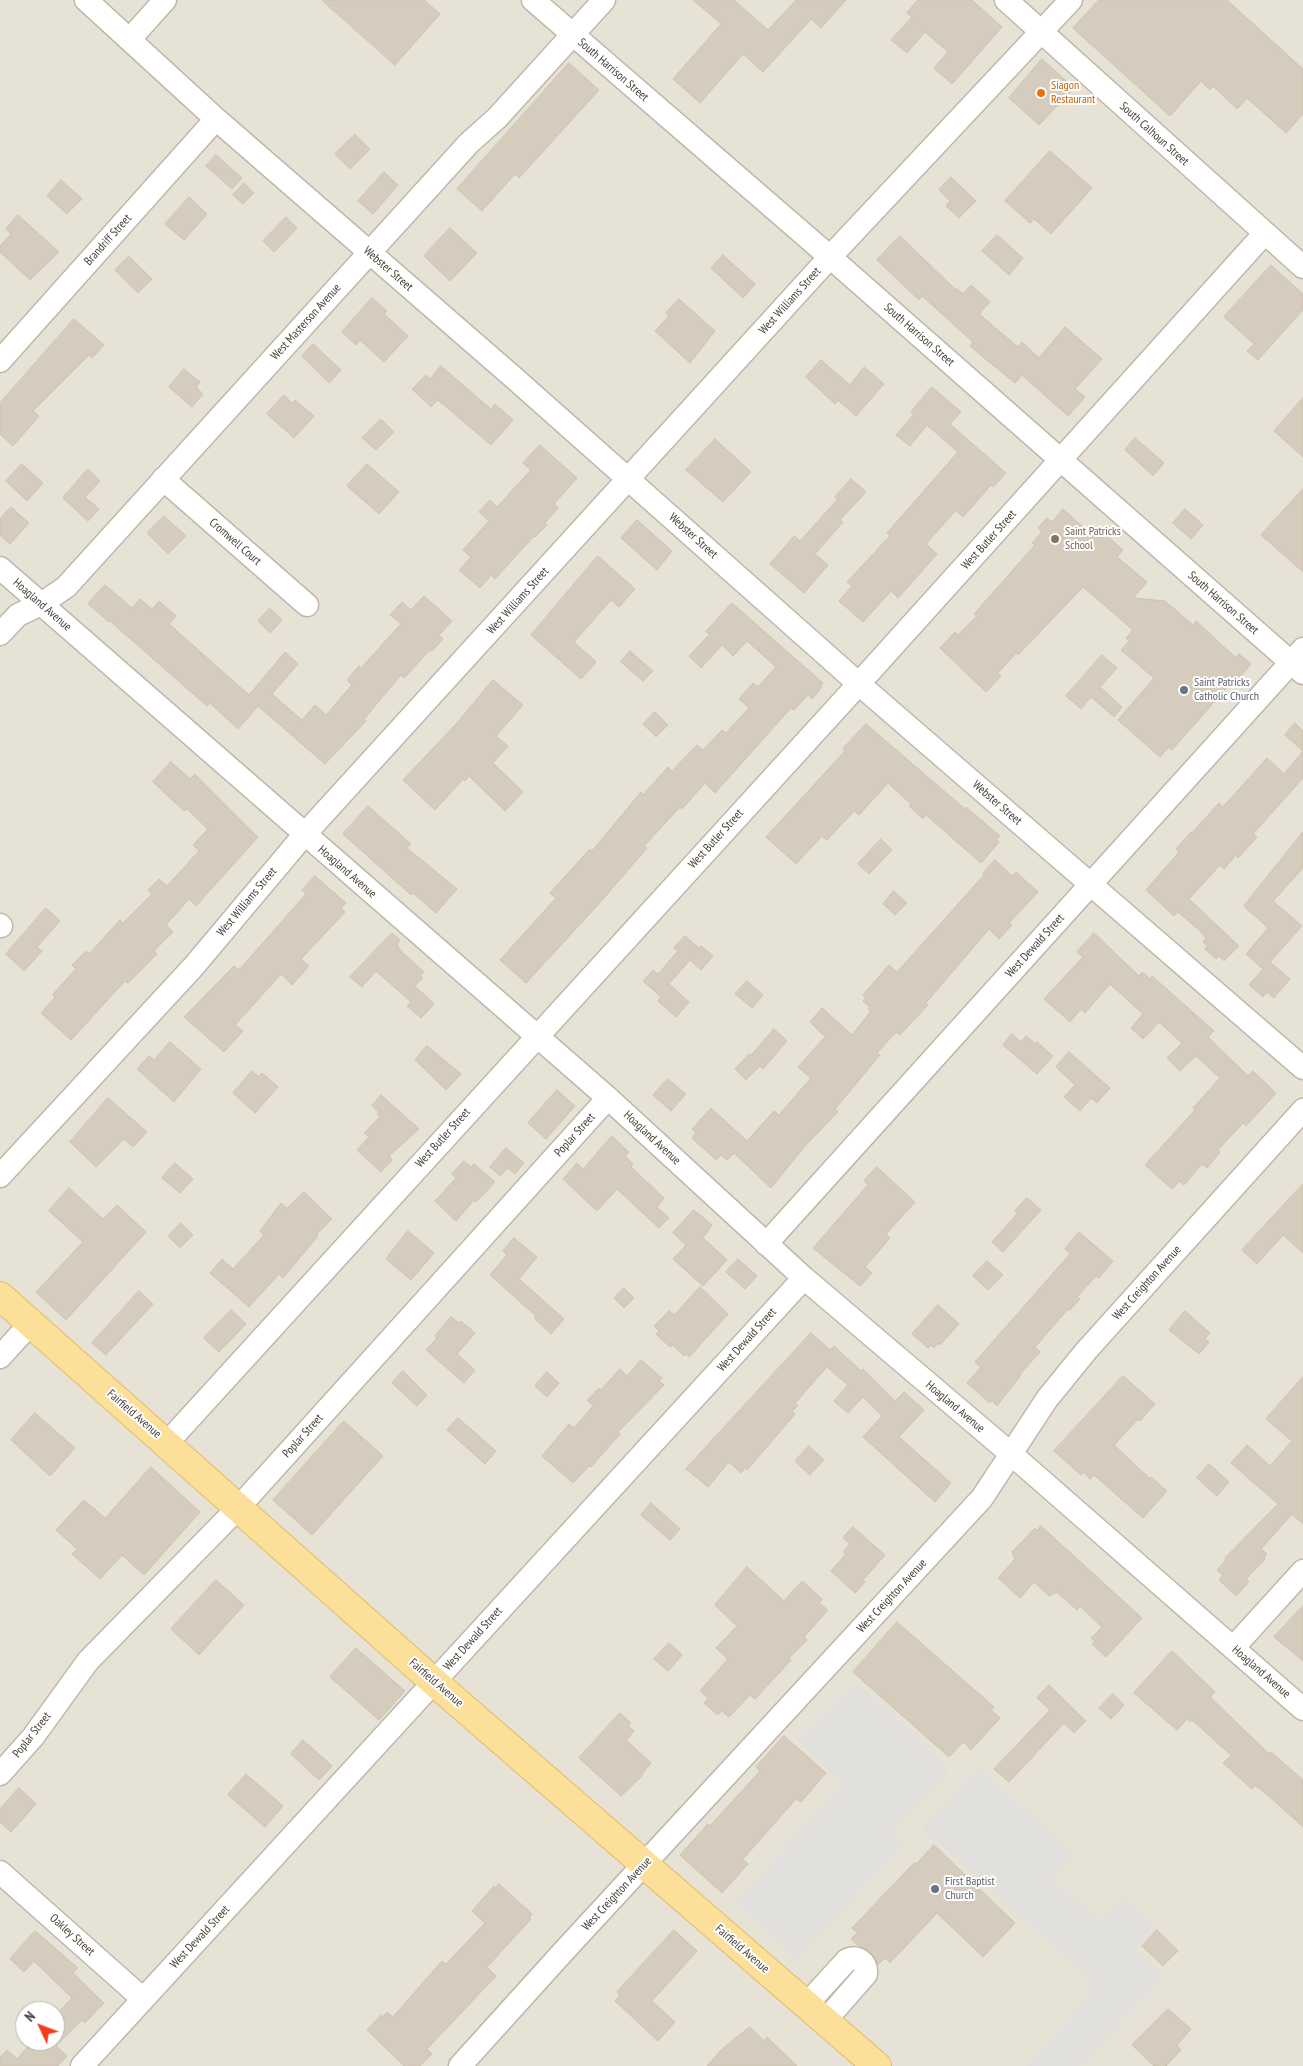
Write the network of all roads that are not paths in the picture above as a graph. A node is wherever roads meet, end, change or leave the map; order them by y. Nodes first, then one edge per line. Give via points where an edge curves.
1 (86, 0) edge
2 (165, 0) edge
3 (533, 0) edge
4 (604, 0) edge
5 (1006, 0) edge
6 (1071, 0) edge
7 (1042, 32) junction
8 (573, 35) junction
9 (130, 39) junction
10 (216, 119) junction
11 (1264, 234) junction
12 (369, 252) junction
13 (830, 257) junction
14 (1303, 267) edge
15 (0, 361) edge
16 (1062, 460) junction
17 (164, 479) junction
18 (630, 479) junction
19 (0, 568) edge
20 (42, 604) junction
21 (307, 605) dead end
22 (0, 634) edge
23 (1299, 661) edge
24 (859, 684) junction
25 (304, 836) junction
26 (1091, 884) junction
27 (536, 1036) junction
28 (1303, 1068) edge
29 (608, 1098) junction
30 (1303, 1110) edge
31 (0, 1176) edge
32 (766, 1244) junction
33 (804, 1278) junction
34 (0, 1296) edge
35 (30, 1324) junction
36 (0, 1357) edge
37 (167, 1443) junction
38 (1010, 1453) junction
39 (239, 1507) junction
40 (1303, 1571) edge
41 (1233, 1648) junction
42 (434, 1682) junction
43 (1303, 1710) edge
44 (0, 1774) edge
45 (645, 1865) junction
46 (0, 1872) edge
47 (143, 1999) junction
48 (82, 2066) edge
49 (460, 2066) edge
50 (877, 2066) edge

1 - 9 street, Webster Street
2 - 9 street
3 - 8 street, South Harrison Street
4 - 8 street, West Masterson Avenue
5 - 7 street, South Calhoun Street
6 - 7 street, West Williams Street
7 - 11 street, South Calhoun Street
7 - 13 street, West Williams Street
8 - 12 street, West Masterson Avenue
8 - 13 street, South Harrison Street
9 - 10 street, Webster Street
10 - 12 street, Webster Street
10 - 15 street, Brandriff Street
11 - 14 street, South Calhoun Street
11 - 16 street, West Butler Street
12 - 17 street, West Masterson Avenue
12 - 18 street, Webster Street
13 - 16 street, South Harrison Street
13 - 18 street, West Williams Street
16 - 23 street, South Harrison Street
16 - 24 street, West Butler Street
17 - 20 street, West Masterson Avenue via 66,587
17 - 21 street, Cromwell Court
18 - 24 street, Webster Street
18 - 25 street, West Williams Street
19 - 20 street, Hoagland Avenue
20 - 22 street, West Masterson Avenue via 18,615
20 - 25 street, Hoagland Avenue
23 - 26 street, West Dewald Street
24 - 26 street, Webster Street
24 - 27 street, West Butler Street
25 - 27 street, Hoagland Avenue
25 - 31 street, West Williams Street via 194,966
26 - 28 street, Webster Street
26 - 32 street, West Dewald Street
27 - 29 street, Hoagland Avenue
27 - 37 street, West Butler Street
29 - 32 street, Hoagland Avenue
29 - 39 street, Poplar Street
30 - 38 street, West Creighton Avenue via 1086,1350
32 - 33 street, Hoagland Avenue
33 - 38 street, Hoagland Avenue
33 - 42 street, West Dewald Street
34 - 35 main road, Fairfield Avenue
35 - 36 street
35 - 37 main road, Fairfield Avenue
37 - 39 main road, Fairfield Avenue
38 - 41 street, Hoagland Avenue
38 - 45 street, West Creighton Avenue via 970,1511
39 - 42 main road, Fairfield Avenue
39 - 44 street, Poplar Street via 88,1661 33,1737
40 - 41 street
41 - 43 street, Hoagland Avenue
42 - 45 main road, Fairfield Avenue
42 - 47 street, West Dewald Street
45 - 49 street, West Creighton Avenue
45 - 50 main road, Fairfield Avenue
46 - 47 street, Oakley Street
47 - 48 street, West Dewald Street

